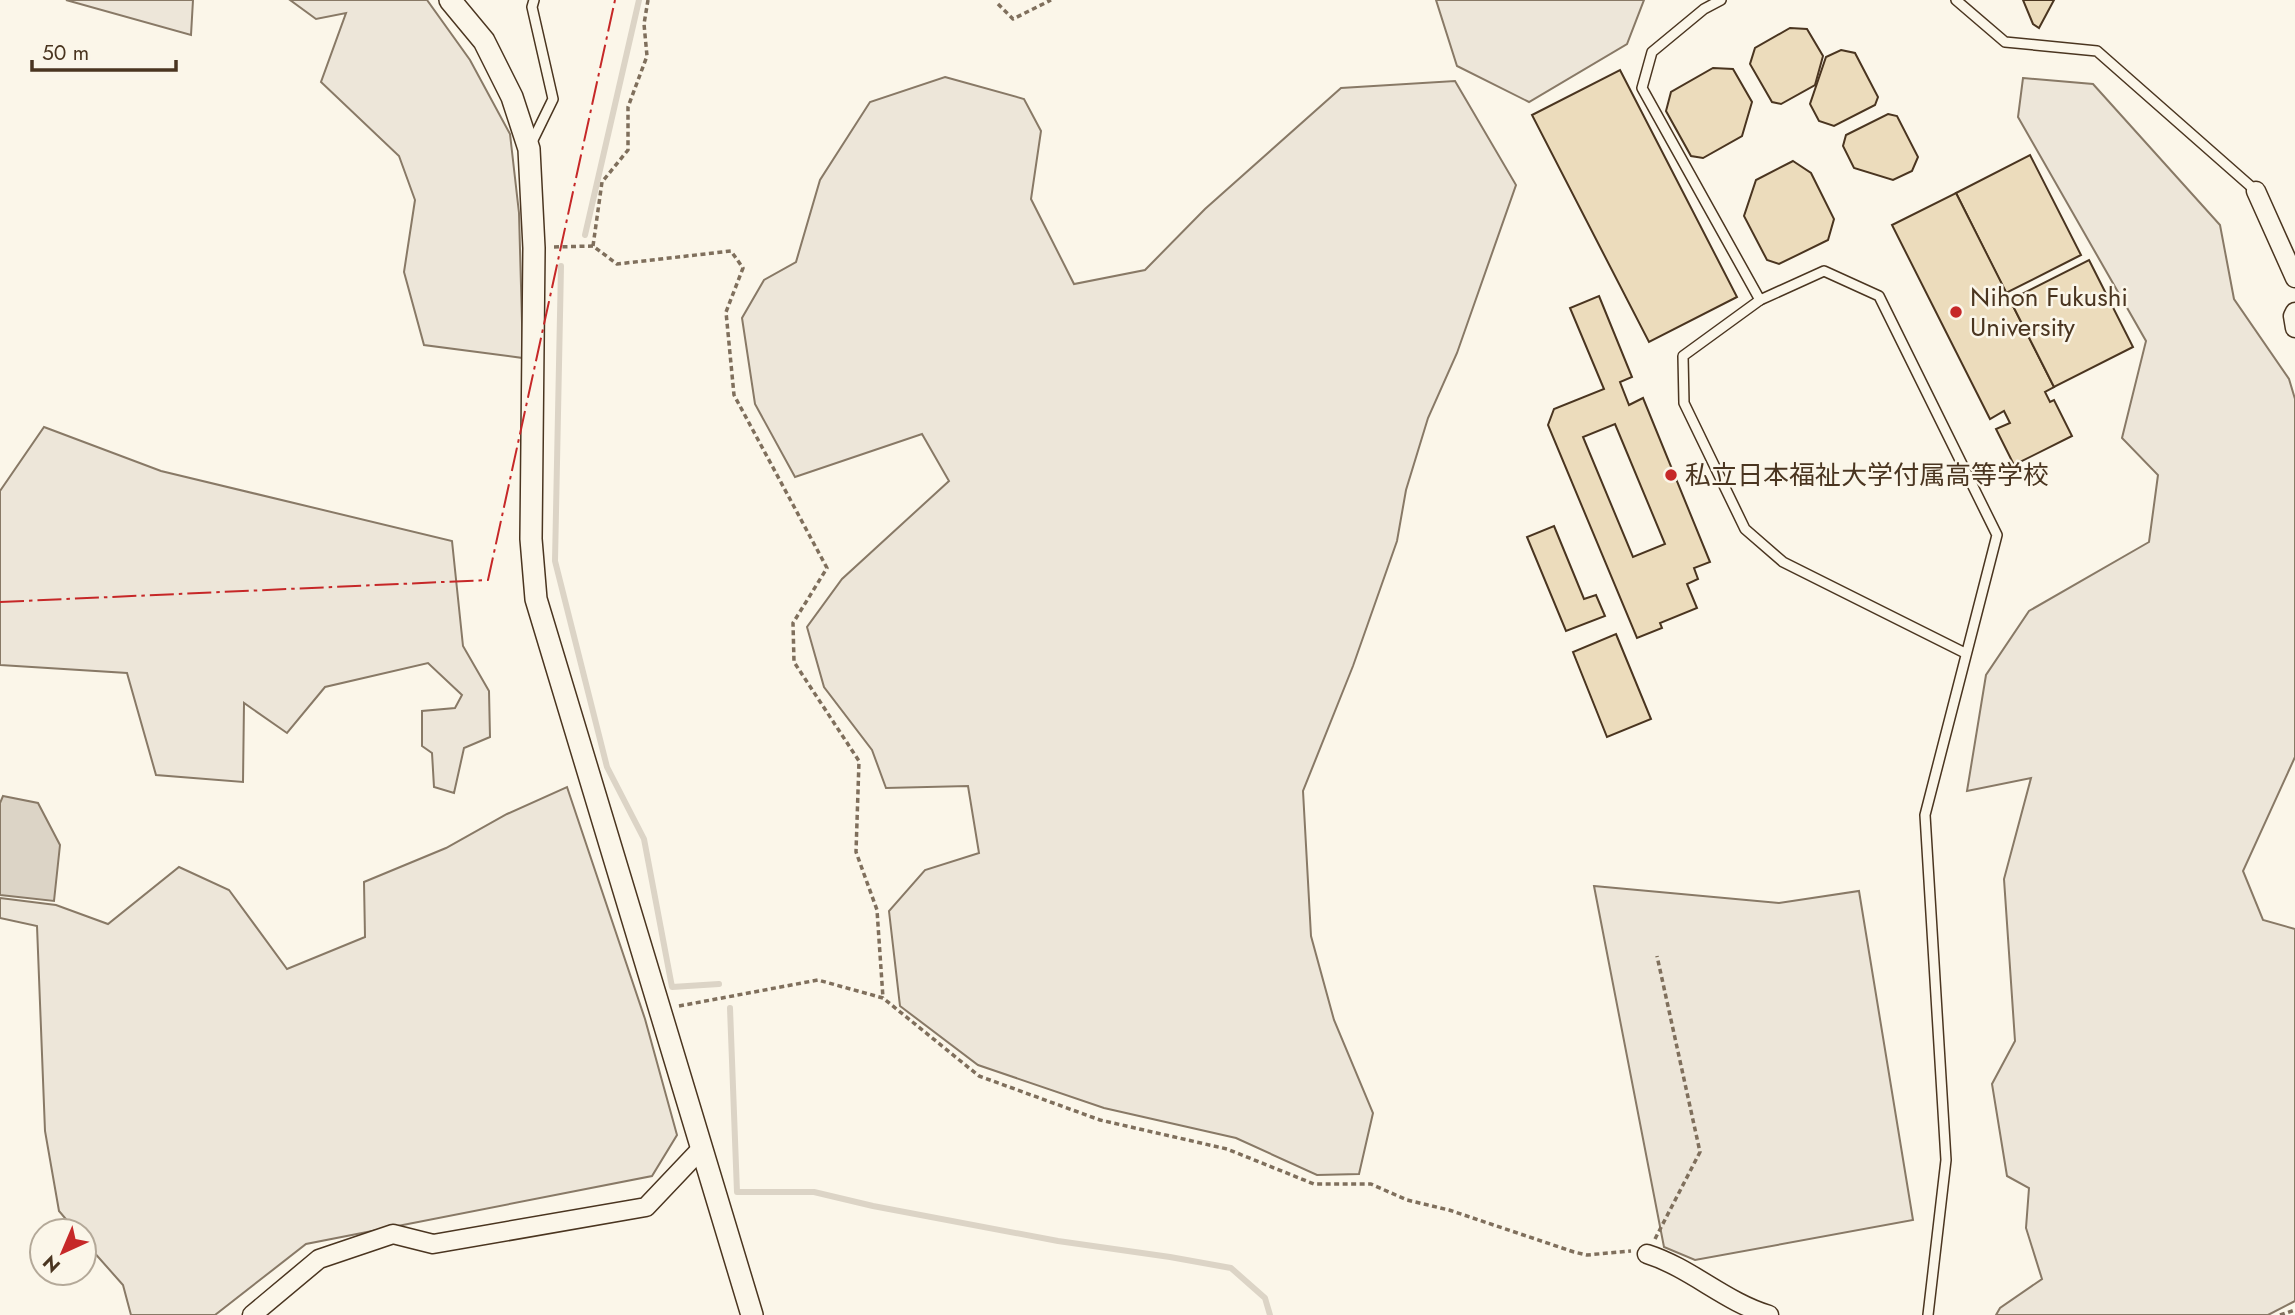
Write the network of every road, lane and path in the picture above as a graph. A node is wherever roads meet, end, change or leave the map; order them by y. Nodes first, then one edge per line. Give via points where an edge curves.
1 (450, 0) edge
2 (534, 0) edge
3 (648, 0) edge
4 (1051, 0) edge
5 (1721, 0) edge
6 (1956, 0) edge
7 (998, 4) dead end
8 (529, 149) junction
9 (2256, 191) joint
10 (593, 246) junction
11 (534, 248) junction
12 (2295, 278) edge
13 (1760, 300) junction
14 (2295, 312) edge
15 (2295, 328) edge
16 (1965, 653) junction
17 (1657, 956) dead end
18 (883, 998) junction
19 (659, 1009) junction
20 (701, 1149) junction
21 (1647, 1254) junction
22 (2295, 1310) edge
23 (252, 1315) edge
24 (752, 1315) edge
25 (1769, 1315) edge
26 (1928, 1315) edge
27 (2280, 1315) edge

1 - 8 street via 484,41 512,97
2 - 8 lane via 553,99
3 - 10 path via 644,24 647,56 628,107 628,150 602,182
4 - 7 path via 1013,19
5 - 13 lane via 1652,52 1642,88
6 - 9 lane via 2005,41 2097,51
8 - 11 street
9 - 12 street
10 - 11 path
10 - 18 path via 617,264 731,251 743,268 726,312 734,396 827,568 793,623 794,662 859,761 856,852 877,910
11 - 19 street via 531,539 536,599
13 - 16 lane via 1825,271 1879,296 1997,535
13 - 16 lane via 1683,356 1684,403 1745,530 1783,562
14 - 15 street
16 - 26 lane via 1925,815 1946,1160
17 - 21 path via 1700,1152
18 - 19 path via 818,981
18 - 21 path via 979,1076 1100,1120 1227,1149 1314,1184 1371,1184 1574,1252
19 - 20 street
20 - 23 street via 646,1207 433,1244 393,1234 319,1259
20 - 24 street
21 - 25 street via 1745,1307
22 - 27 path

